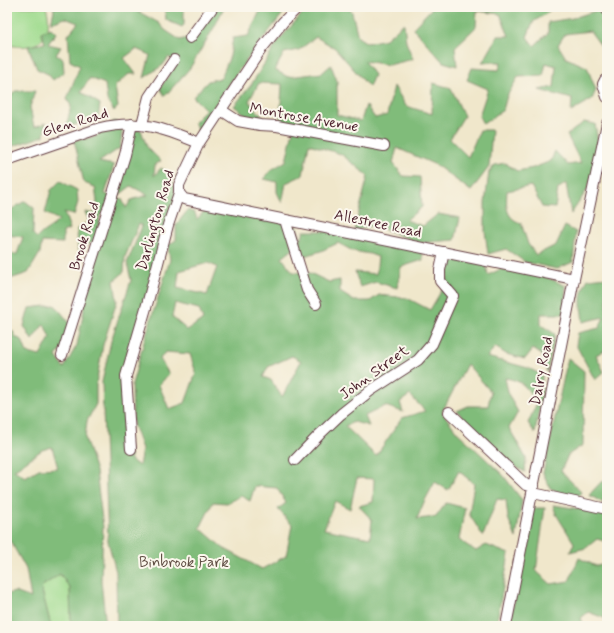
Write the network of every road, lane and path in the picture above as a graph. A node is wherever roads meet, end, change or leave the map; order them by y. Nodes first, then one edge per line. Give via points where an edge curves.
1 (213, 7) edge
2 (298, 7) edge
3 (190, 38) dead end
4 (174, 60) dead end
5 (607, 80) edge
6 (607, 97) edge
7 (221, 110) junction
8 (607, 123) edge
9 (137, 124) junction
10 (199, 143) junction
11 (384, 146) dead end
12 (7, 160) edge
13 (179, 193) junction
14 (285, 220) junction
15 (444, 252) junction
16 (574, 279) junction
17 (316, 304) dead end
18 (62, 355) dead end
19 (449, 412) dead end
20 (131, 449) dead end
21 (295, 460) dead end
22 (533, 490) junction
23 (607, 509) edge
24 (506, 626) edge

1 - 3 street
2 - 7 street, Darlington Road via 262,48
4 - 9 street, Brook Road via 150,97
5 - 6 street via 603,84
7 - 10 street, Darlington Road
7 - 11 street, Montrose Avenue via 238,121
8 - 16 street, Dalry Road
9 - 10 street, Glen Road via 172,132
9 - 12 street, Glen Road via 100,128
9 - 18 street, Brook Road
10 - 13 street, Darlington Road via 180,185
13 - 14 street, Allestree Road via 184,199
13 - 20 street, Darlington Road via 126,376
14 - 15 street, Allestree Road
14 - 17 street via 307,290
15 - 16 street, Allestree Road
15 - 21 street, John Street via 440,282 453,296 432,344 418,360 341,414
16 - 22 street, Dalry Road
19 - 22 street
22 - 23 street
22 - 24 street, Dalry Road

